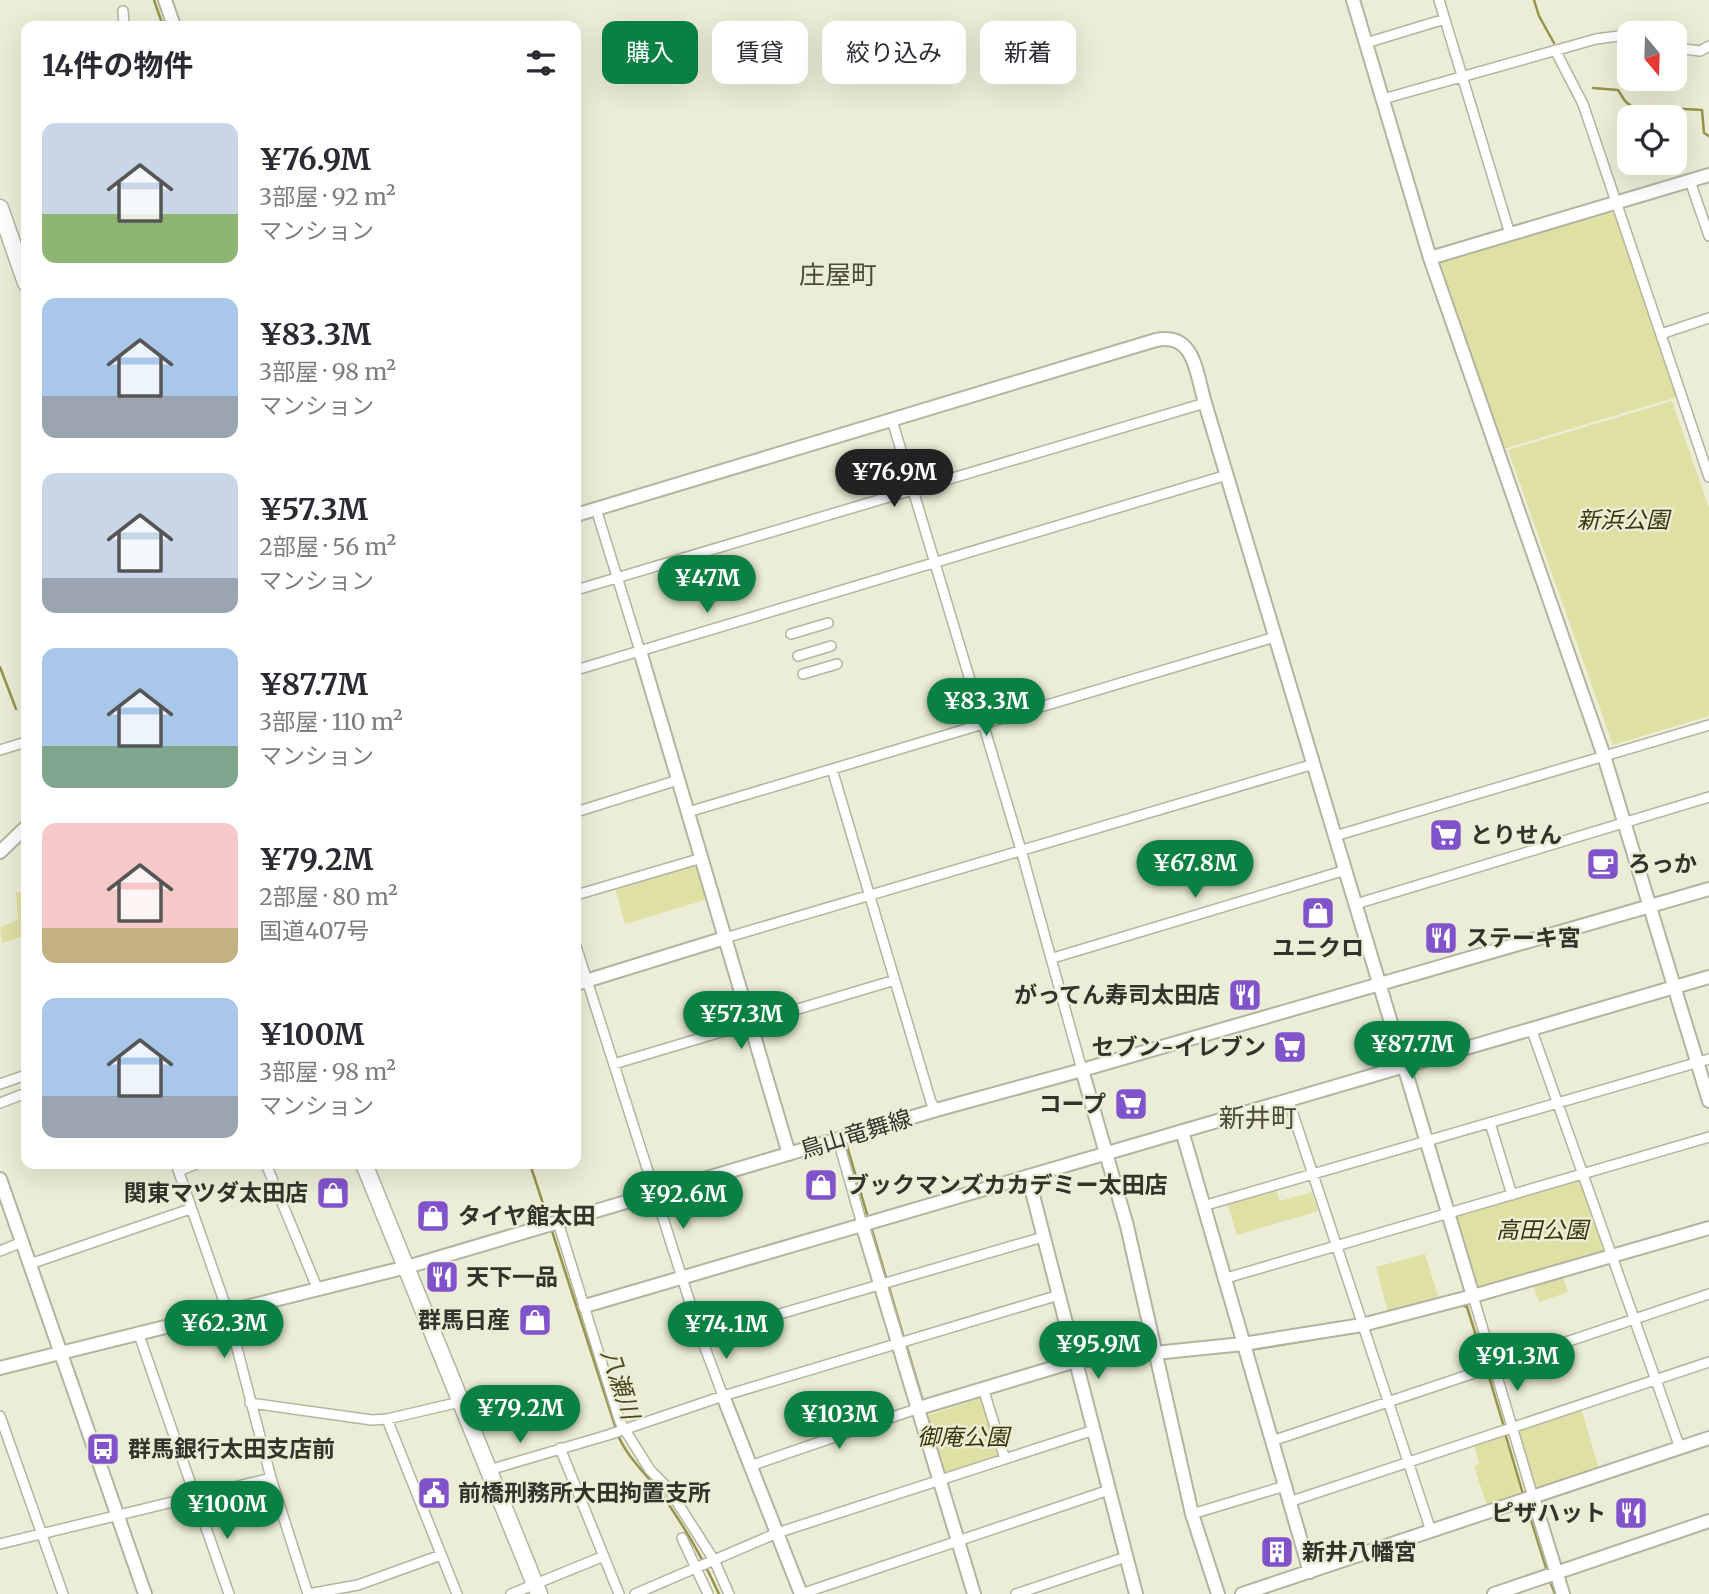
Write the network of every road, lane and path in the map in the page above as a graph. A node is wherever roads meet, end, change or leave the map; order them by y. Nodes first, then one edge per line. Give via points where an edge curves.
1 (165, 0) edge
2 (1353, 0) edge
3 (1439, 0) edge
4 (122, 11) dead end
5 (1445, 19) junction
6 (123, 21) edge
7 (172, 21) edge
8 (1617, 36) edge
9 (1366, 43) junction
10 (1709, 46) edge
11 (1687, 49) edge
12 (1555, 50) junction
13 (1462, 76) junction
14 (1383, 99) junction
15 (1709, 175) edge
16 (1690, 181) junction
17 (1617, 202) junction
18 (0, 208) edge
19 (1510, 234) junction
20 (1709, 236) edge
21 (1430, 258) junction
22 (21, 269) edge
23 (1709, 318) edge
24 (1661, 334) junction
25 (1205, 402) junction
26 (892, 420) junction
27 (1227, 475) junction
28 (1709, 477) edge
29 (913, 488) junction
30 (596, 509) junction
31 (581, 514) edge
32 (934, 562) junction
33 (616, 578) junction
34 (581, 588) edge
35 (828, 623) dead end
36 (791, 634) dead end
37 (1275, 637) junction
38 (831, 646) dead end
39 (640, 651) junction
40 (797, 656) dead end
41 (837, 664) dead end
42 (581, 669) edge
43 (803, 674) dead end
44 (982, 723) junction
45 (1709, 725) edge
46 (21, 744) edge
47 (0, 750) edge
48 (1604, 756) junction
49 (1314, 764) junction
50 (832, 769) junction
51 (678, 780) junction
52 (1709, 797) edge
53 (581, 810) edge
54 (688, 812) junction
55 (1624, 822) junction
56 (21, 832) edge
57 (1335, 836) junction
58 (1021, 850) junction
59 (0, 852) edge
60 (702, 858) junction
61 (1346, 870) junction
62 (1709, 889) edge
63 (581, 894) edge
64 (869, 895) junction
65 (1356, 904) junction
66 (1649, 907) junction
67 (725, 938) junction
68 (1053, 958) junction
69 (1709, 977) edge
70 (895, 980) junction
71 (581, 982) edge
72 (1378, 983) junction
73 (1673, 986) junction
74 (751, 1023) junction
75 (1531, 1028) junction
76 (1703, 1061) edge
77 (614, 1064) junction
78 (1403, 1066) junction
79 (1082, 1070) junction
80 (21, 1077) edge
81 (0, 1084) edge
82 (21, 1095) edge
83 (1288, 1099) junction
84 (1709, 1101) edge
85 (1558, 1102) junction
86 (0, 1103) edge
87 (936, 1110) junction
88 (1490, 1123) junction
89 (1182, 1131) junction
90 (1709, 1138) edge
91 (838, 1140) junction
92 (1426, 1141) junction
93 (1106, 1153) junction
94 (789, 1154) junction
95 (179, 1169) edge
96 (268, 1169) edge
97 (367, 1169) edge
98 (1583, 1174) junction
99 (1312, 1175) junction
100 (1028, 1176) junction
101 (0, 1179) edge
102 (656, 1193) junction
103 (1512, 1195) junction
104 (1203, 1206) junction
105 (190, 1209) junction
106 (1447, 1214) junction
107 (553, 1223) junction
108 (862, 1224) junction
109 (1709, 1228) edge
110 (1043, 1237) junction
111 (22, 1242) junction
112 (1336, 1246) junction
113 (0, 1251) edge
114 (1612, 1257) junction
115 (30, 1264) junction
116 (407, 1267) junction
117 (682, 1277) junction
118 (1223, 1279) junction
119 (880, 1284) junction
120 (317, 1290) junction
121 (1709, 1294) edge
122 (1059, 1295) junction
123 (1473, 1296) junction
124 (585, 1306) junction
125 (227, 1310) junction
126 (1635, 1319) junction
127 (1362, 1325) junction
128 (138, 1332) junction
129 (701, 1337) junction
130 (900, 1343) junction
131 (1243, 1344) junction
132 (62, 1352) junction
133 (1156, 1353) junction
134 (1076, 1361) junction
135 (1709, 1362) edge
136 (1492, 1366) junction
137 (0, 1368) edge
138 (1656, 1379) junction
139 (983, 1388) junction
140 (723, 1396) junction
141 (460, 1402) junction
142 (1388, 1402) junction
143 (250, 1403) junction
144 (919, 1408) junction
145 (0, 1416) edge
146 (387, 1419) junction
147 (1512, 1428) junction
148 (624, 1429) junction
149 (1094, 1430) junction
150 (1709, 1438) edge
151 (1272, 1441) junction
152 (560, 1448) junction
153 (1680, 1448) junction
154 (1005, 1459) junction
155 (1408, 1462) junction
156 (750, 1466) junction
157 (489, 1470) junction
158 (271, 1478) junction
159 (940, 1480) junction
160 (1285, 1486) junction
161 (1109, 1490) junction
162 (196, 1497) junction
163 (1533, 1497) junction
164 (1289, 1502) junction
165 (118, 1514) junction
166 (1192, 1514) junction
167 (1709, 1521) edge
168 (1431, 1531) junction
169 (777, 1533) junction
170 (42, 1534) junction
171 (682, 1538) dead end
172 (958, 1541) junction
173 (0, 1544) edge
174 (441, 1555) junction
175 (604, 1556) junction
176 (1126, 1557) junction
177 (712, 1561) junction
178 (698, 1567) junction
179 (1310, 1572) junction
180 (1556, 1573) junction
181 (537, 1589) edge
182 (63, 1594) edge
183 (145, 1594) edge
184 (229, 1594) edge
185 (308, 1594) edge
186 (457, 1594) edge
187 (511, 1594) edge
188 (619, 1594) edge
189 (635, 1594) edge
190 (708, 1594) edge
191 (729, 1594) edge
192 (801, 1594) edge
193 (974, 1594) edge
194 (1016, 1594) edge
195 (1136, 1594) edge
196 (1218, 1594) edge
197 (1242, 1594) edge
198 (1494, 1594) edge
199 (1563, 1594) edge

1 - 7 street
2 - 9 street
3 - 5 street
4 - 6 street
5 - 9 street
5 - 13 street
8 - 12 street
9 - 14 street
10 - 11 street via 1700,51
12 - 13 street
12 - 17 street via 1583,104
13 - 14 street
13 - 19 street
14 - 21 street
15 - 16 street
16 - 17 street
16 - 20 street
17 - 19 street
17 - 24 street
18 - 22 highway
19 - 21 street
21 - 48 street
23 - 24 street
24 - 28 street
25 - 26 street via 1189,351 1169,337
25 - 27 street
25 - 29 street
26 - 29 street
26 - 30 street
27 - 32 street
27 - 37 street
29 - 32 street
29 - 33 street
30 - 31 street
30 - 33 street
32 - 39 street
32 - 44 street
33 - 34 street
33 - 39 street
35 - 36 street
37 - 44 street
37 - 49 street
38 - 40 street
39 - 42 street
39 - 51 street
41 - 43 street
44 - 50 street
44 - 58 street
45 - 48 street
46 - 47 street
48 - 55 street
48 - 57 street
49 - 57 street
49 - 58 street
50 - 54 street
50 - 64 street
51 - 53 street
51 - 54 street
52 - 55 street
54 - 60 street
55 - 65 street
55 - 66 street
56 - 59 street
57 - 61 street
58 - 64 street
58 - 68 street
60 - 63 street
60 - 67 street
61 - 65 street
61 - 68 street
62 - 66 street, 鳥山竜舞線
64 - 67 street
64 - 70 street
65 - 72 street
66 - 72 street, 鳥山竜舞線
66 - 73 street
67 - 71 street
67 - 74 street
68 - 79 street
69 - 73 street
70 - 74 street
70 - 87 street
71 - 77 street
72 - 78 street
72 - 79 street, 鳥山竜舞線
73 - 75 street
73 - 76 street
74 - 77 street
74 - 94 street
75 - 78 street
75 - 85 street
76 - 84 street
76 - 85 street
77 - 102 street
78 - 83 street
78 - 92 street
79 - 87 street, 鳥山竜舞線
79 - 93 street
80 - 81 street
82 - 86 street
83 - 89 street
83 - 99 street
85 - 88 street
85 - 98 street
87 - 91 street, 鳥山竜舞線
88 - 92 street
88 - 103 street
89 - 93 street
89 - 104 street
90 - 98 street
91 - 94 street, 鳥山竜舞線
91 - 108 street
92 - 99 street
92 - 106 street
93 - 100 street
93 - 133 street
94 - 102 street, 鳥山竜舞線
95 - 105 street
96 - 120 street
97 - 116 highway
98 - 103 street
98 - 114 street
99 - 104 street
99 - 112 street
100 - 108 street
100 - 110 street
101 - 111 street
102 - 107 street, 鳥山竜舞線
102 - 117 street
103 - 106 street
104 - 118 street
105 - 115 street
105 - 125 street
106 - 112 street
106 - 123 street
107 - 116 street, 鳥山竜舞線
107 - 124 street
108 - 117 street
108 - 119 street
109 - 114 street
110 - 119 street
110 - 122 street
111 - 113 street
111 - 115 street
112 - 118 street
112 - 127 street
114 - 123 street
114 - 126 street
115 - 132 street
116 - 120 street, 鳥山竜舞線
116 - 141 highway
117 - 124 street
117 - 129 street
118 - 131 street
119 - 129 street
119 - 130 street
120 - 125 street, 鳥山竜舞線
121 - 126 street
122 - 130 street
122 - 134 street
123 - 127 street
123 - 136 street
124 - 148 street
125 - 128 street, 鳥山竜舞線
125 - 143 street
126 - 136 street
126 - 138 street
127 - 131 street
127 - 142 street
128 - 132 street, 鳥山竜舞線
128 - 162 street
129 - 140 street
130 - 140 street
130 - 144 street
131 - 133 street
131 - 151 street
132 - 137 street, 鳥山竜舞線
132 - 165 street
133 - 134 street
133 - 166 street
134 - 139 street
134 - 149 street
135 - 138 street
136 - 142 street
136 - 147 street
138 - 147 street
138 - 153 street
139 - 144 street
139 - 154 street
140 - 148 street
140 - 156 street
141 - 146 street
141 - 157 highway
142 - 151 street
142 - 155 street
143 - 146 street
143 - 158 street
144 - 156 street
144 - 159 street
145 - 170 street
146 - 174 street
147 - 155 street
147 - 163 street
148 - 152 street
148 - 177 street via 650,1470 668,1488
149 - 154 street
149 - 161 street
150 - 153 street
151 - 160 street
152 - 157 street
152 - 175 street
153 - 163 street
154 - 159 street
155 - 164 street
155 - 168 street
156 - 169 street
157 - 181 highway
158 - 162 street
158 - 185 street
159 - 169 street
159 - 172 street
160 - 164 street
160 - 166 street
161 - 172 street
161 - 176 street
162 - 165 street
162 - 184 street
163 - 168 street
163 - 180 street
164 - 179 street
165 - 170 street
165 - 183 street
166 - 196 street
167 - 180 street
168 - 179 street
169 - 177 street
169 - 192 street
170 - 173 street
170 - 182 street
171 - 178 street
172 - 192 street
172 - 193 street
174 - 185 street via 358,1585
174 - 186 street
175 - 181 street
175 - 188 street
176 - 194 street
176 - 195 street
177 - 178 street
177 - 191 street
178 - 189 street
178 - 190 street
179 - 197 street
180 - 198 street
180 - 199 street
181 - 187 street

